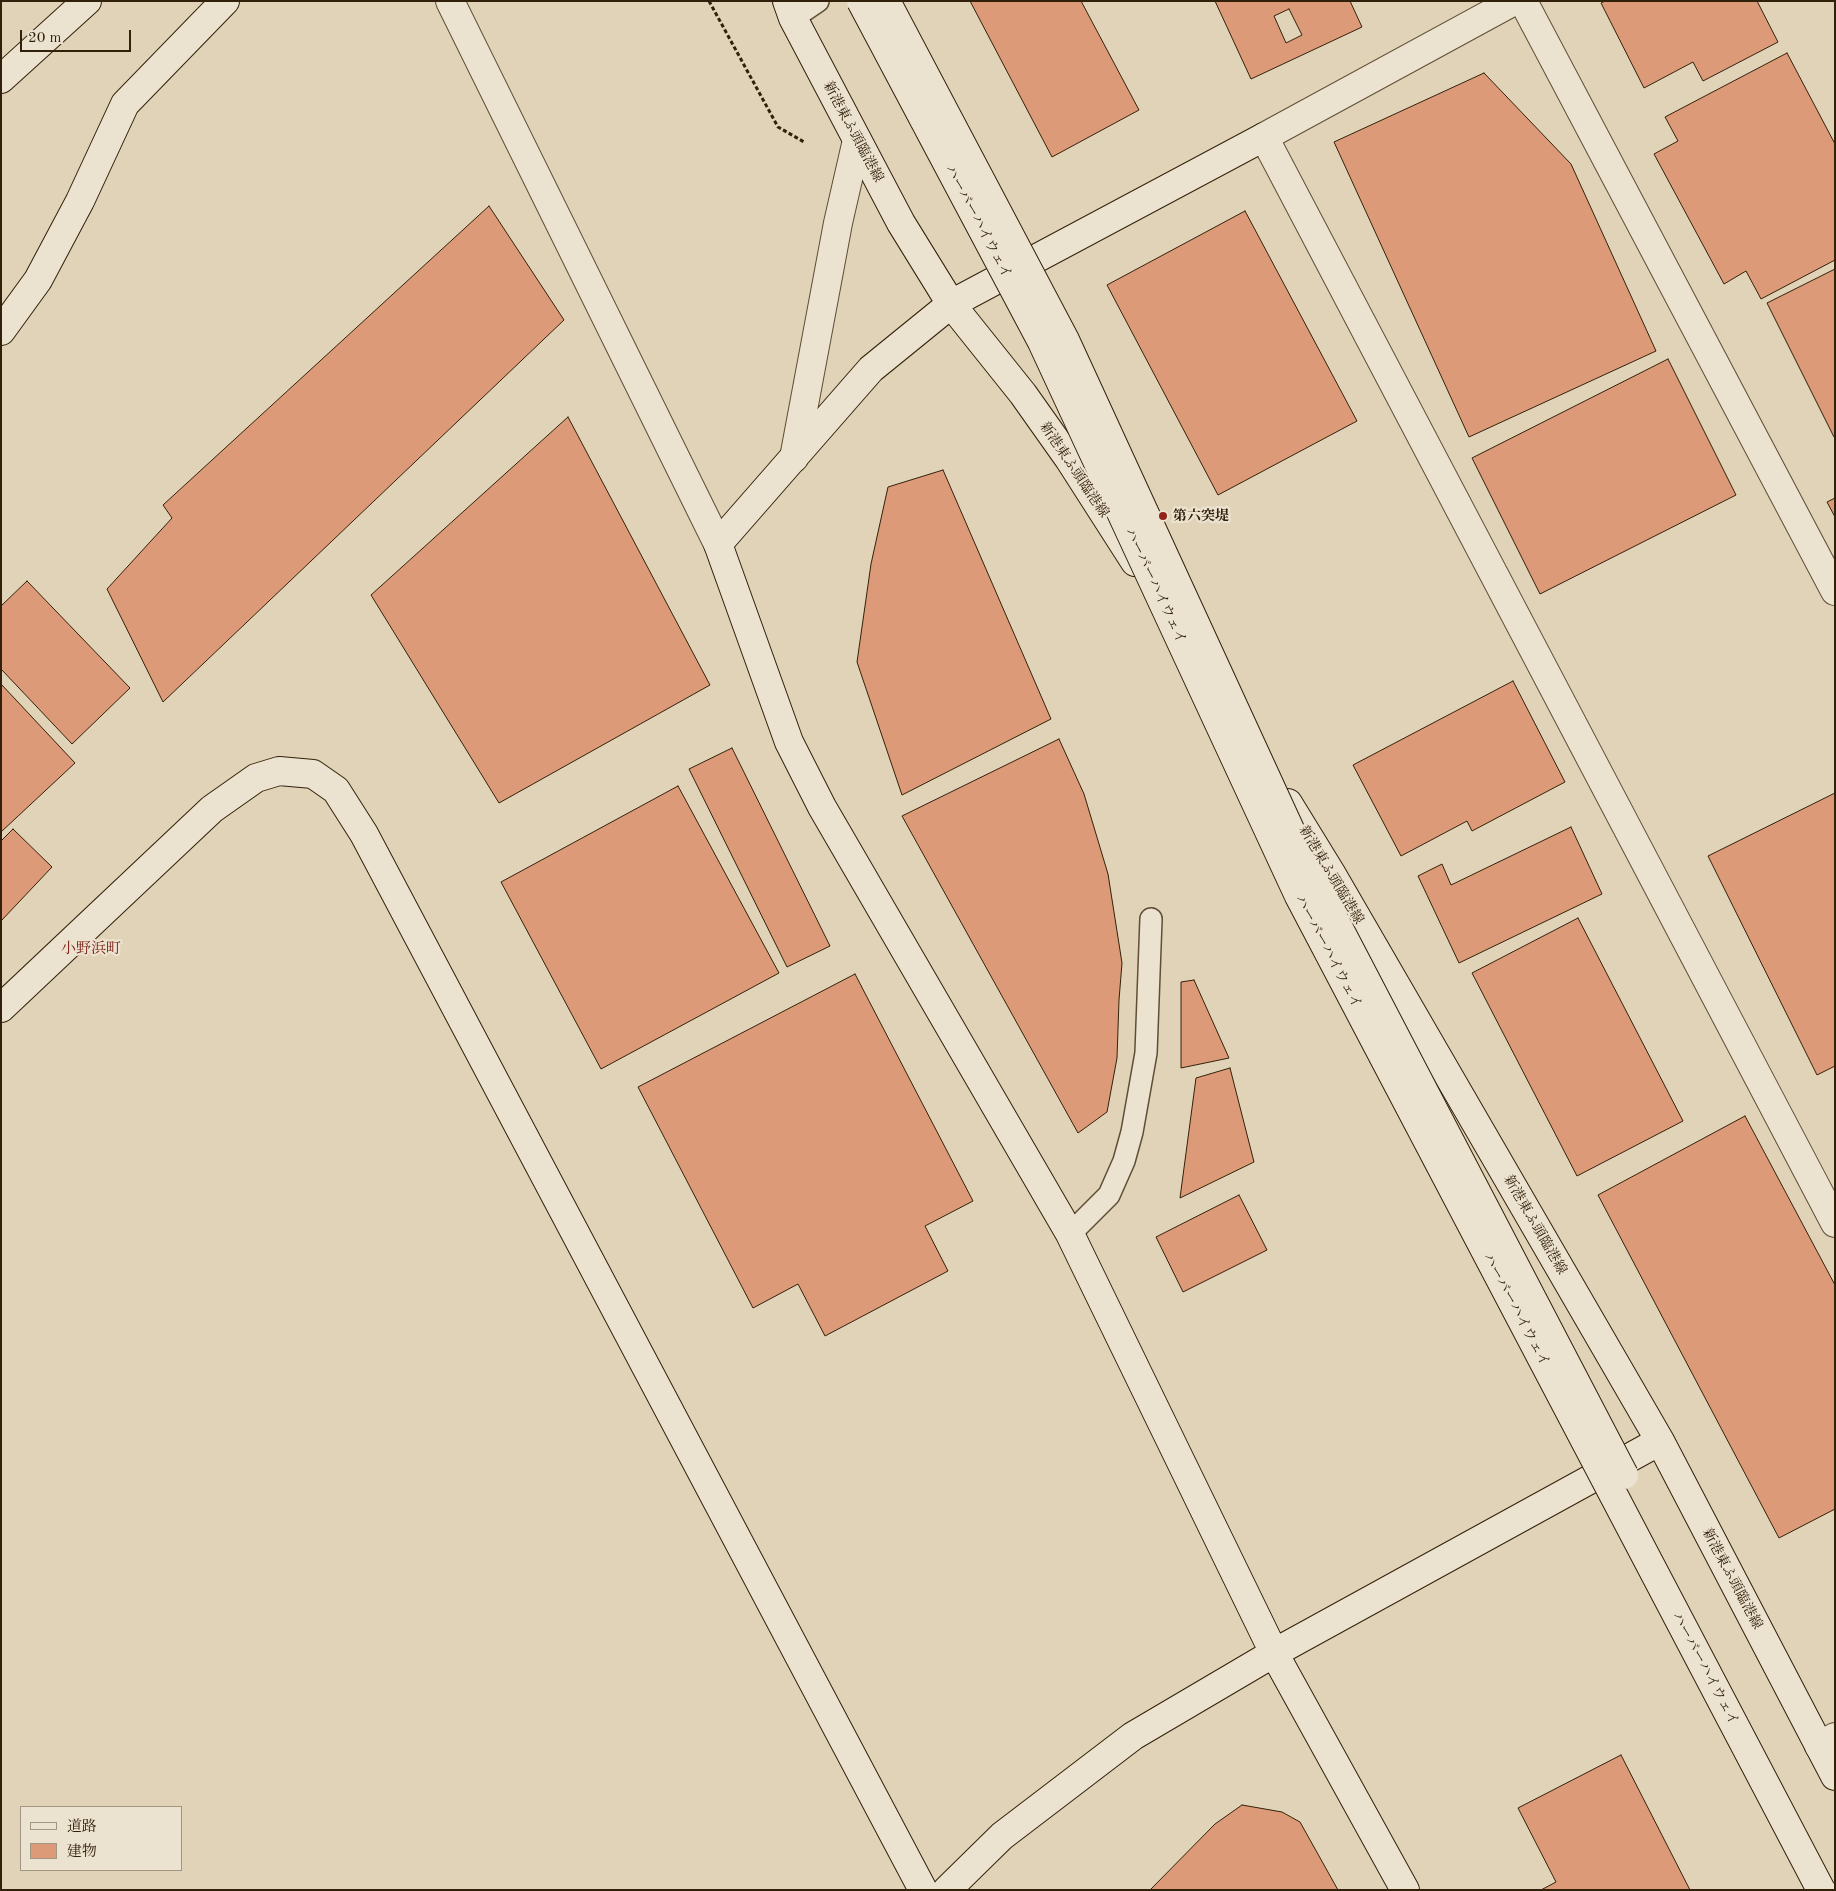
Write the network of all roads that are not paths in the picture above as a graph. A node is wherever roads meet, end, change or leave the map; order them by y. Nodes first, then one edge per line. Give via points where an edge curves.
1 (87, 1) edge
2 (225, 1) edge
3 (450, 1) edge
4 (818, 1) edge
5 (861, 1) edge
6 (886, 1) edge
7 (1514, 1) edge
8 (1523, 1) edge
9 (790, 10) edge
10 (1, 79) edge
11 (1264, 136) junction
12 (857, 140) junction
13 (951, 304) junction
14 (1, 331) edge
15 (794, 458) junction
16 (718, 544) junction
17 (1835, 591) edge
18 (1151, 919) dead end
19 (1, 1008) edge
20 (1835, 1223) edge
21 (1070, 1234) junction
22 (1660, 1440) junction
23 (1274, 1653) junction
24 (1827, 1741) edge
25 (1835, 1776) edge
26 (1835, 1876) edge
27 (923, 1890) edge
28 (948, 1890) edge
29 (1405, 1890) edge
30 (1821, 1890) edge

1 - 10 street
2 - 14 street via 125,104 80,201 38,280
3 - 16 street
4 - 9 lane
5 - 30 street, ハーバーハイウェイ, bridge via 1042,342 1299,896
6 - 26 street, ハーバーハイウェイ, bridge via 1066,340 1310,874
7 - 11 street
8 - 17 street
9 - 12 street, 新港東ふ頭臨港線
11 - 13 street
11 - 20 street
12 - 13 street, 新港東ふ頭臨港線 via 901,223
12 - 15 street via 838,223
13 - 15 street via 871,369
13 - 22 street, 新港東ふ頭臨港線 via 1023,394 1069,460 1332,873
15 - 16 street
16 - 21 street via 789,742 818,799
18 - 21 lane via 1146,1052 1132,1132 1109,1195
19 - 27 street via 212,809 256,778 279,771 313,774 336,790 364,834
21 - 23 street
22 - 23 street
22 - 24 street, 新港東ふ頭臨港線
23 - 28 street via 1133,1736 1002,1836
23 - 29 street
24 - 25 street, 新港東ふ頭臨港線

